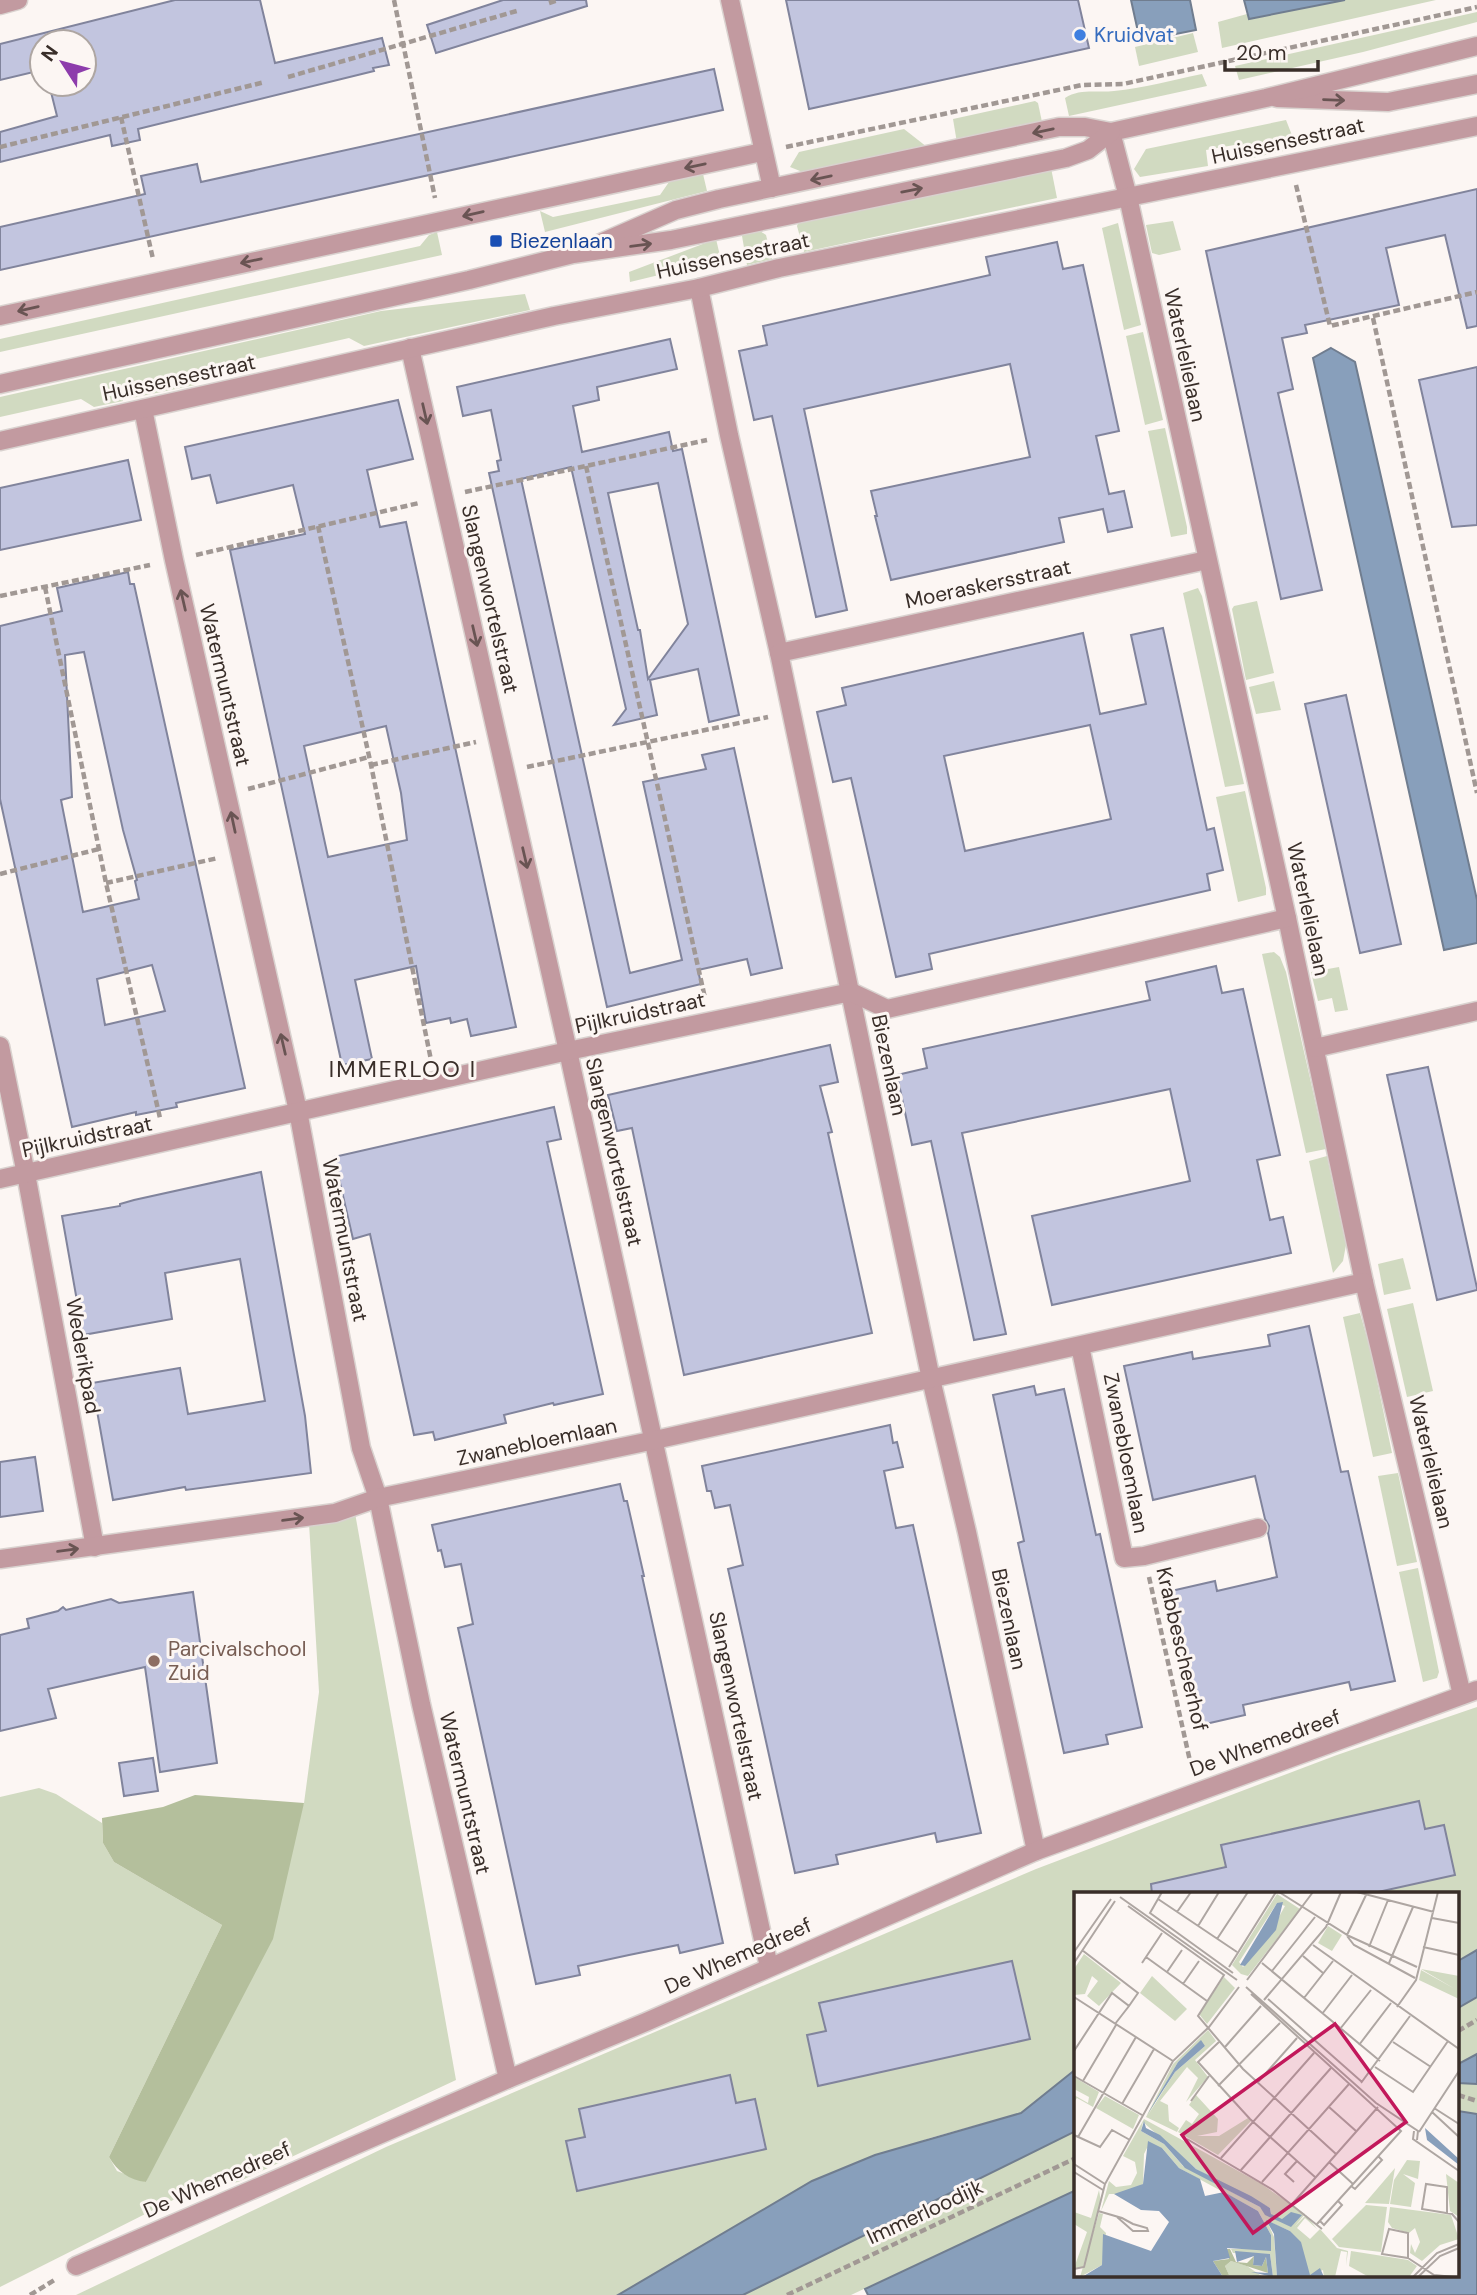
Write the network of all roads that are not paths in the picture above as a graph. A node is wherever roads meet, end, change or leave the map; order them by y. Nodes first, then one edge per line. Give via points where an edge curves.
1 (18, 0) edge
2 (730, 0) edge
3 (0, 5) edge
4 (1477, 46) edge
5 (1477, 84) edge
6 (1266, 97) junction
7 (1477, 125) edge
8 (1111, 132) junction
9 (762, 152) junction
10 (772, 188) junction
11 (1128, 197) junction
12 (778, 217) junction
13 (573, 254) junction
14 (698, 288) junction
15 (0, 316) edge
16 (410, 348) junction
17 (0, 384) edge
18 (144, 409) junction
19 (0, 441) edge
20 (1207, 560) junction
21 (779, 653) junction
22 (1287, 918) junction
23 (851, 992) junction
24 (1477, 1011) edge
25 (0, 1046) edge
26 (1315, 1048) junction
27 (568, 1051) junction
28 (298, 1111) junction
29 (26, 1174) junction
30 (0, 1179) edge
31 (1364, 1282) junction
32 (1080, 1346) junction
33 (931, 1379) junction
34 (654, 1440) junction
35 (378, 1498) junction
36 (1258, 1528) dead end
37 (95, 1547) junction
38 (0, 1559) edge
39 (1470, 1693) edge
40 (1036, 1851) junction
41 (769, 1967) junction
42 (508, 2079) junction
43 (76, 2266) road end

1 - 3 street
2 - 9 street
4 - 6 street, Huissensestraat
6 -> 5 street, Huissensestraat via 1388,102
6 - 8 street, Huissensestraat
7 - 11 street, Huissensestraat
8 -> 10 street, Huissensestraat via 1059,127
8 - 11 street, Waterlelielaan
12 -> 8 street, Huissensestraat via 1066,158 1088,150
9 - 10 street
9 -> 15 street
10 - 12 street
10 - 13 street, Huissensestraat via 676,210
11 - 14 street, Huissensestraat
11 - 20 street, Waterlelielaan
13 -> 12 street, Huissensestraat via 671,240
13 - 17 street, Huissensestraat
14 - 16 street, Huissensestraat
14 - 21 street, Biezenlaan
16 - 18 street, Huissensestraat
16 -> 27 street, Slangenwortelstraat
18 - 19 street, Huissensestraat
28 -> 18 street, Watermuntstraat
20 - 21 street, Moeraskersstraat
20 - 22 street, Waterlelielaan
21 - 23 street, Biezenlaan
22 - 23 street via 887,1009
22 - 26 street, Waterlelielaan
23 - 27 street, Pijlkruidstraat
23 - 33 street, Biezenlaan
24 - 26 street
25 - 29 street, Wederikpad
26 - 31 street, Waterlelielaan
27 - 28 street, Pijlkruidstraat
27 - 34 street, Slangenwortelstraat
28 - 29 street, Pijlkruidstraat
28 - 35 street, Watermuntstraat via 361,1448
29 - 30 street, Pijlkruidstraat
29 - 37 street, Wederikpad
31 - 32 street, Zwanebloemlaan
31 - 39 street, Waterlelielaan
32 - 33 street, Zwanebloemlaan
32 - 36 street, Zwanebloemlaan via 1124,1558
33 - 34 street, Zwanebloemlaan
33 - 40 street, Biezenlaan
34 - 35 street, Zwanebloemlaan
34 - 41 street, Slangenwortelstraat
37 -> 35 street, Zwanebloemlaan via 335,1513
35 - 42 street, Watermuntstraat
38 -> 37 street, Zwanebloemlaan
39 - 40 street, De Whemedreef
40 - 41 street, De Whemedreef
41 - 42 street, De Whemedreef
42 - 43 street, De Whemedreef

